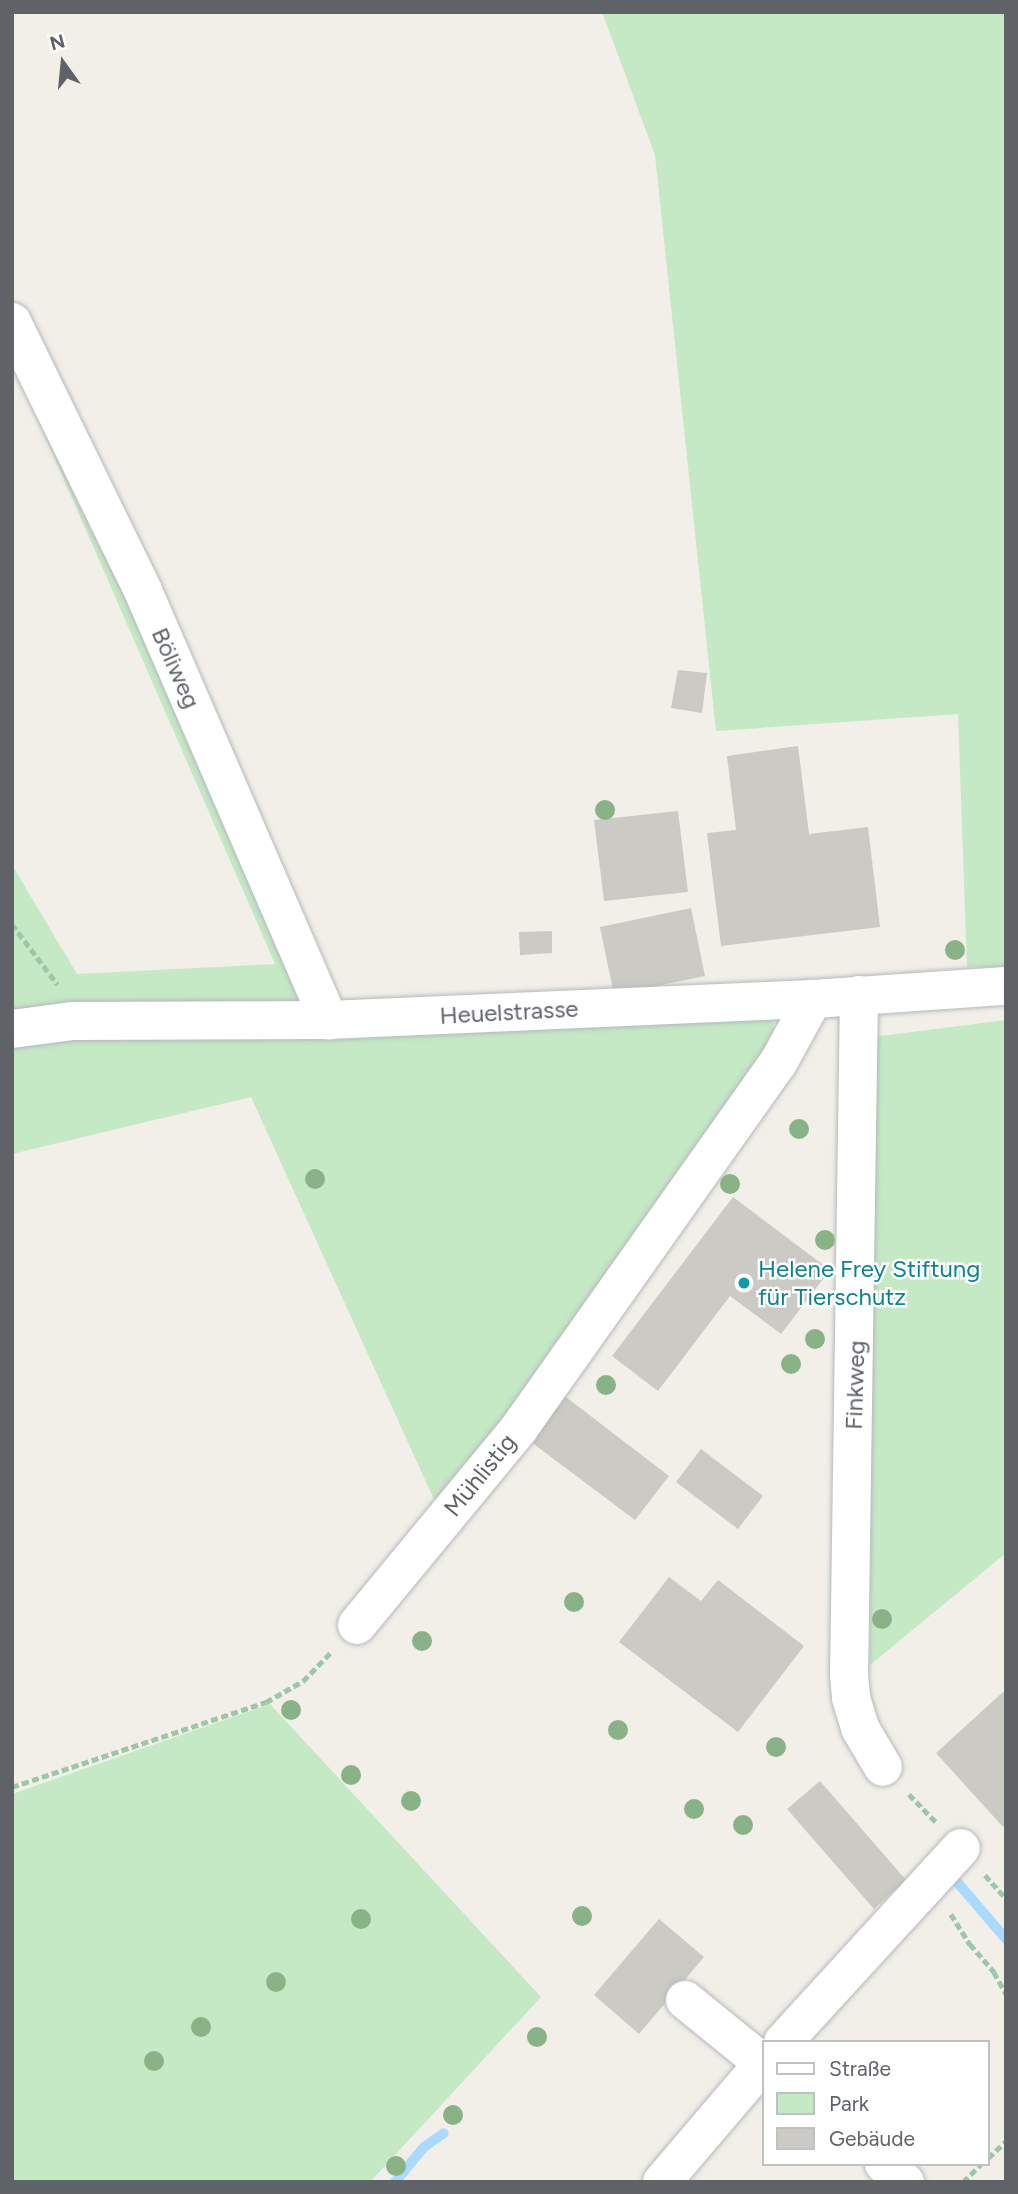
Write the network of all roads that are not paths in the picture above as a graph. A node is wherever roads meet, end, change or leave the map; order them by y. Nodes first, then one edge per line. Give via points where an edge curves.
1 (12, 321) edge
2 (1006, 986) edge
3 (859, 995) junction
4 (813, 999) junction
5 (329, 1020) junction
6 (12, 1029) edge
7 (357, 1625) road end
8 (883, 1767) dead end
9 (961, 1848) dead end
10 (685, 2000) dead end
11 (785, 2040) edge
12 (762, 2053) edge
13 (762, 2066) edge
14 (886, 2166) edge
15 (662, 2182) edge
16 (905, 2182) edge

1 - 5 street, Böliweg via 143,591
2 - 3 street, Heuelstrasse
3 - 4 street, Heuelstrasse
3 - 8 street, Finkweg via 849,1674 860,1728
4 - 5 street, Heuelstrasse
4 - 7 street, Mühlistig via 778,1063 520,1427
5 - 6 street, Heuelstrasse via 73,1021
9 - 11 street
10 - 12 street
13 - 15 street
14 - 16 street

